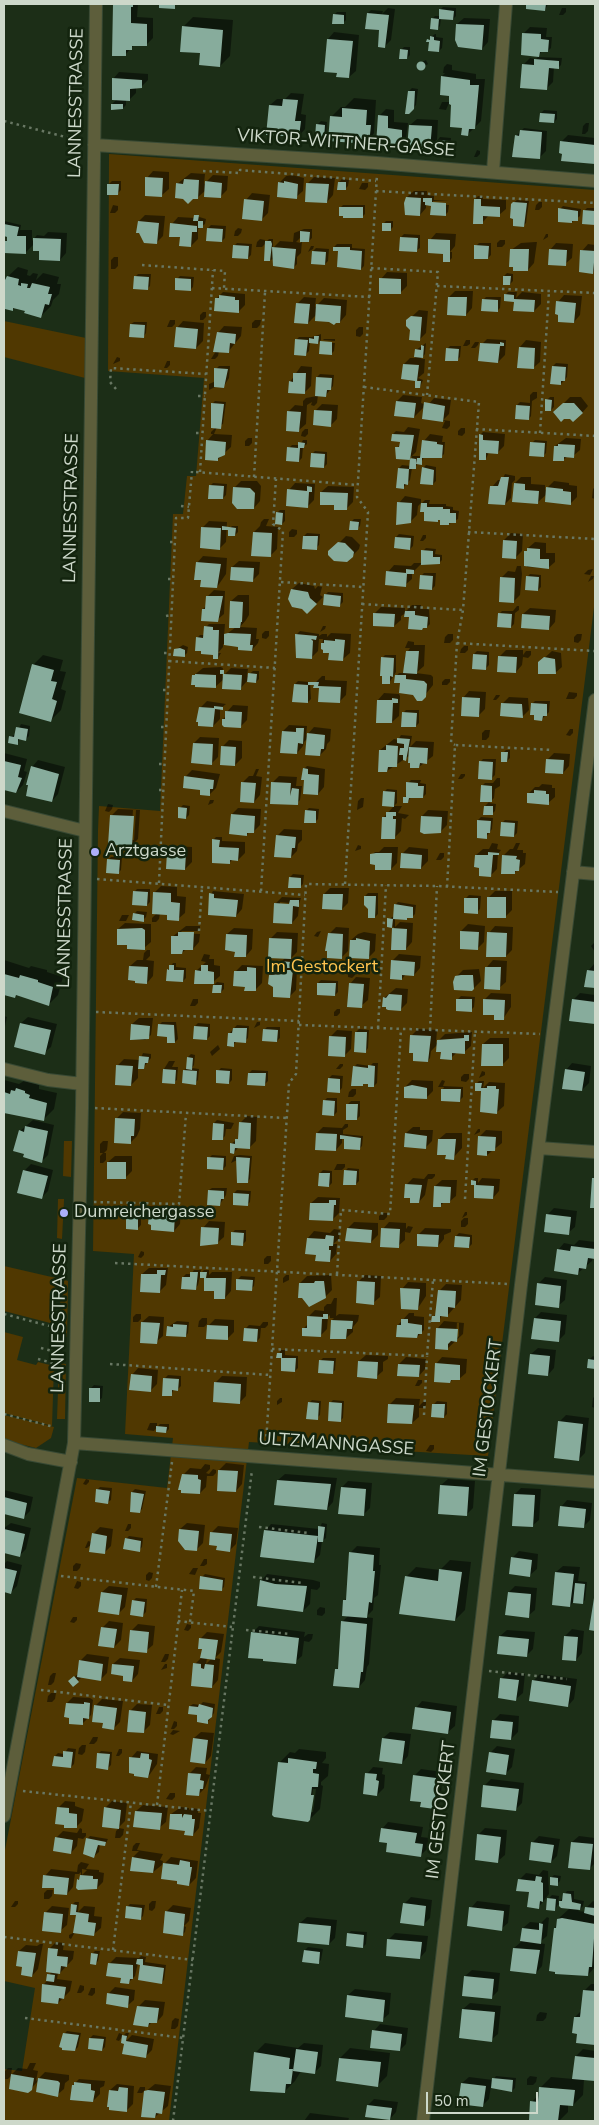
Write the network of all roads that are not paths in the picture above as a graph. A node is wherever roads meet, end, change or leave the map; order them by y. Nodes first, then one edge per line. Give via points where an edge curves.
1 (96, 4) edge
2 (506, 4) edge
3 (94, 145) junction
4 (493, 171) junction
5 (595, 180) edge
6 (595, 700) edge
7 (4, 811) edge
8 (84, 831) junction
9 (573, 872) junction
10 (595, 874) edge
11 (4, 1069) edge
12 (82, 1084) junction
13 (539, 1148) junction
14 (595, 1152) edge
15 (74, 1443) junction
16 (4, 1445) edge
17 (70, 1462) junction
18 (499, 1475) junction
19 (595, 1482) edge
20 (4, 1816) edge
21 (423, 2121) edge

1 - 3 street, LANNESSTRASSE
2 - 4 street
3 - 4 street, VIKTOR-WITTNER-GASSE
3 - 8 street, LANNESSTRASSE
4 - 5 street, VIKTOR-WITTNER-GASSE
6 - 9 street, IM GESTOCKERT
7 - 8 street
8 - 12 street, LANNESSTRASSE
9 - 10 street
9 - 13 street, IM GESTOCKERT
11 - 12 street
12 - 15 street, LANNESSTRASSE
13 - 14 street
13 - 18 street, IM GESTOCKERT
15 - 17 street, LANNESSTRASSE
15 - 18 street, ULTZMANNGASSE
16 - 17 street via 28,1454
17 - 20 street, LANNESSTRASSE
18 - 19 street, ULTZMANNGASSE
18 - 21 street, IM GESTOCKERT

